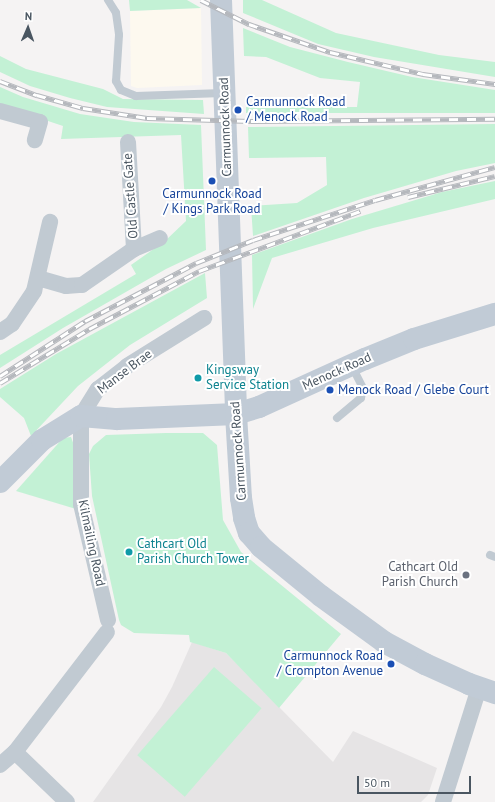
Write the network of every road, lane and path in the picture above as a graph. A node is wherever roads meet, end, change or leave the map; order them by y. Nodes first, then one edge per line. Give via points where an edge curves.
1 (108, 0) edge
2 (221, 0) edge
3 (224, 93) junction
4 (0, 111) edge
5 (35, 140) dead end
6 (128, 142) dead end
7 (50, 222) dead end
8 (160, 238) dead end
9 (134, 249) junction
10 (38, 278) junction
11 (495, 314) edge
12 (204, 318) dead end
13 (0, 332) edge
14 (352, 365) junction
15 (236, 414) junction
16 (81, 416) junction
17 (337, 418) dead end
18 (0, 482) edge
19 (487, 690) edge
20 (16, 752) junction
21 (0, 765) edge
22 (67, 802) edge
23 (443, 802) edge

1 - 3 lane via 116,13 119,35 116,81 121,90 136,96
2 - 3 street, Carmunnock Road
3 - 15 street, Carmunnock Road
4 - 5 street via 40,122
6 - 9 street, Old Castle Gate
7 - 10 street
8 - 9 street, Old Castle Gate
9 - 10 street, Old Castle Gate via 82,285 66,286
10 - 13 street via 34,291 12,324
11 - 14 street, Menock Road via 414,339
12 - 16 street, Manse Brae via 127,366 98,389
14 - 15 street, Menock Road via 259,407
14 - 17 lane via 363,388 361,398
15 - 16 street, Menock Road via 117,419
15 - 19 street, Carmunnock Road via 244,518 249,533 261,547 321,596 384,642 425,664
16 - 18 street, Manse Brae via 42,440
16 - 20 street, Kilmailing Road via 81,504 108,626
19 - 23 street
20 - 21 street, Kilmailing Road
20 - 22 street

